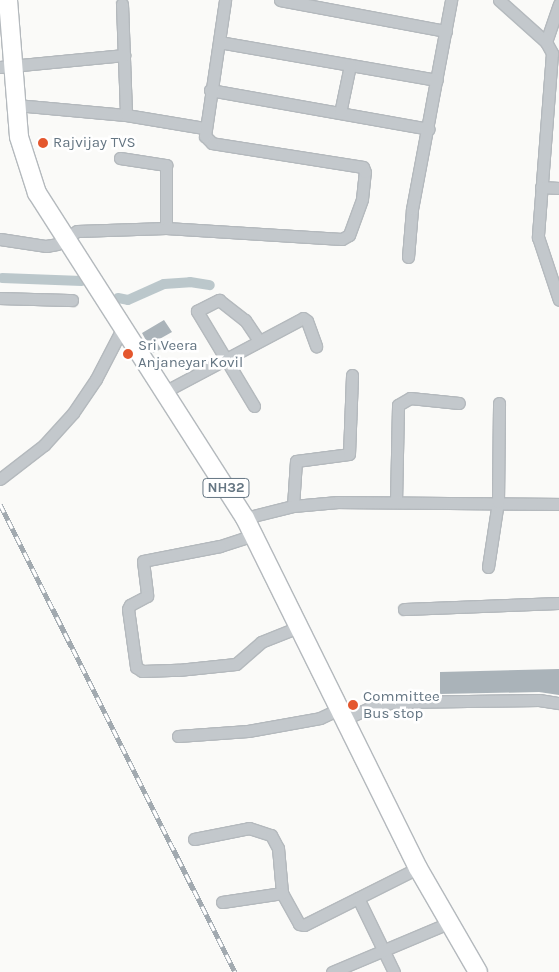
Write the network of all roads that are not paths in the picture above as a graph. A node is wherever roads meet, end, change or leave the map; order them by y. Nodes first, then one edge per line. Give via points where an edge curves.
1 (8, 0) edge
2 (225, 0) edge
3 (280, 0) edge
4 (451, 0) edge
5 (499, 0) edge
6 (122, 4) dead end
7 (559, 4) edge
8 (446, 31) junction
9 (218, 42) junction
10 (546, 42) junction
11 (124, 56) junction
12 (350, 65) junction
13 (556, 66) edge
14 (7, 67) edge
15 (437, 80) junction
16 (210, 90) junction
17 (16, 106) junction
18 (340, 114) junction
19 (126, 115) junction
20 (204, 128) junction
21 (429, 130) junction
22 (120, 158) dead end
23 (541, 187) junction
24 (559, 188) edge
25 (166, 228) junction
26 (0, 239) edge
27 (65, 239) junction
28 (408, 257) dead end
29 (0, 298) edge
30 (559, 299) edge
31 (72, 300) dead end
32 (122, 328) junction
33 (259, 341) junction
34 (316, 346) dead end
35 (224, 358) junction
36 (352, 374) dead end
37 (164, 392) junction
38 (459, 403) dead end
39 (499, 403) dead end
40 (254, 406) dead end
41 (0, 479) edge
42 (396, 502) junction
43 (498, 502) junction
44 (559, 504) edge
45 (293, 506) junction
46 (245, 518) junction
47 (254, 535) junction
48 (488, 567) dead end
49 (559, 603) edge
50 (404, 609) dead end
51 (301, 626) junction
52 (559, 703) edge
53 (344, 713) junction
54 (178, 736) dead end
55 (194, 839) dead end
56 (418, 868) junction
57 (282, 893) junction
58 (358, 898) junction
59 (222, 902) dead end
60 (451, 922) junction
61 (383, 951) junction
62 (332, 972) edge
63 (394, 972) edge
64 (478, 972) edge

1 - 14 highway, NH32
2 - 9 street
3 - 8 street
4 - 8 street
5 - 10 street
6 - 11 street
7 - 10 street
8 - 15 street
9 - 12 street
9 - 16 street
10 - 13 street
11 - 14 street
11 - 19 street
12 - 15 street
12 - 18 street
13 - 23 street
14 - 17 highway, NH32
15 - 21 street
16 - 18 street
16 - 20 street
17 - 19 street
17 - 27 highway, NH32 via 26,165 37,193
18 - 21 street
19 - 20 street
20 - 25 street via 205,136 212,143 363,167 362,199 352,230 342,239
21 - 28 street via 412,209
22 - 25 street via 166,165
23 - 24 street
23 - 30 street via 538,237
25 - 27 street via 76,231
26 - 27 street via 46,246
27 - 32 highway, NH32
29 - 31 street
32 - 37 highway, NH32
32 - 41 street via 96,379 73,413 44,445
33 - 34 street via 304,318
33 - 35 street
33 - 35 street via 233,308 219,300 213,301 199,308 197,314
35 - 37 street
35 - 40 street
36 - 45 street via 349,454 296,461
37 - 46 highway, NH32
38 - 42 street via 410,398 398,404
39 - 43 street
42 - 43 street
42 - 45 street
43 - 44 street
43 - 48 street
45 - 46 street
46 - 47 highway, NH32
47 - 51 highway, NH32
47 - 51 street via 220,546 144,561 147,596 128,609 136,666 142,670 178,670 236,664 261,642
49 - 50 street
51 - 53 highway, NH32
52 - 53 street via 539,700 396,702
53 - 54 street via 248,731
53 - 56 highway, NH32
55 - 57 street via 249,828 271,835 278,848
56 - 58 street
56 - 60 highway, NH32
57 - 58 street via 295,920 304,925
57 - 59 street
58 - 61 street
60 - 61 street
60 - 64 highway, NH32
61 - 62 street
61 - 63 street

